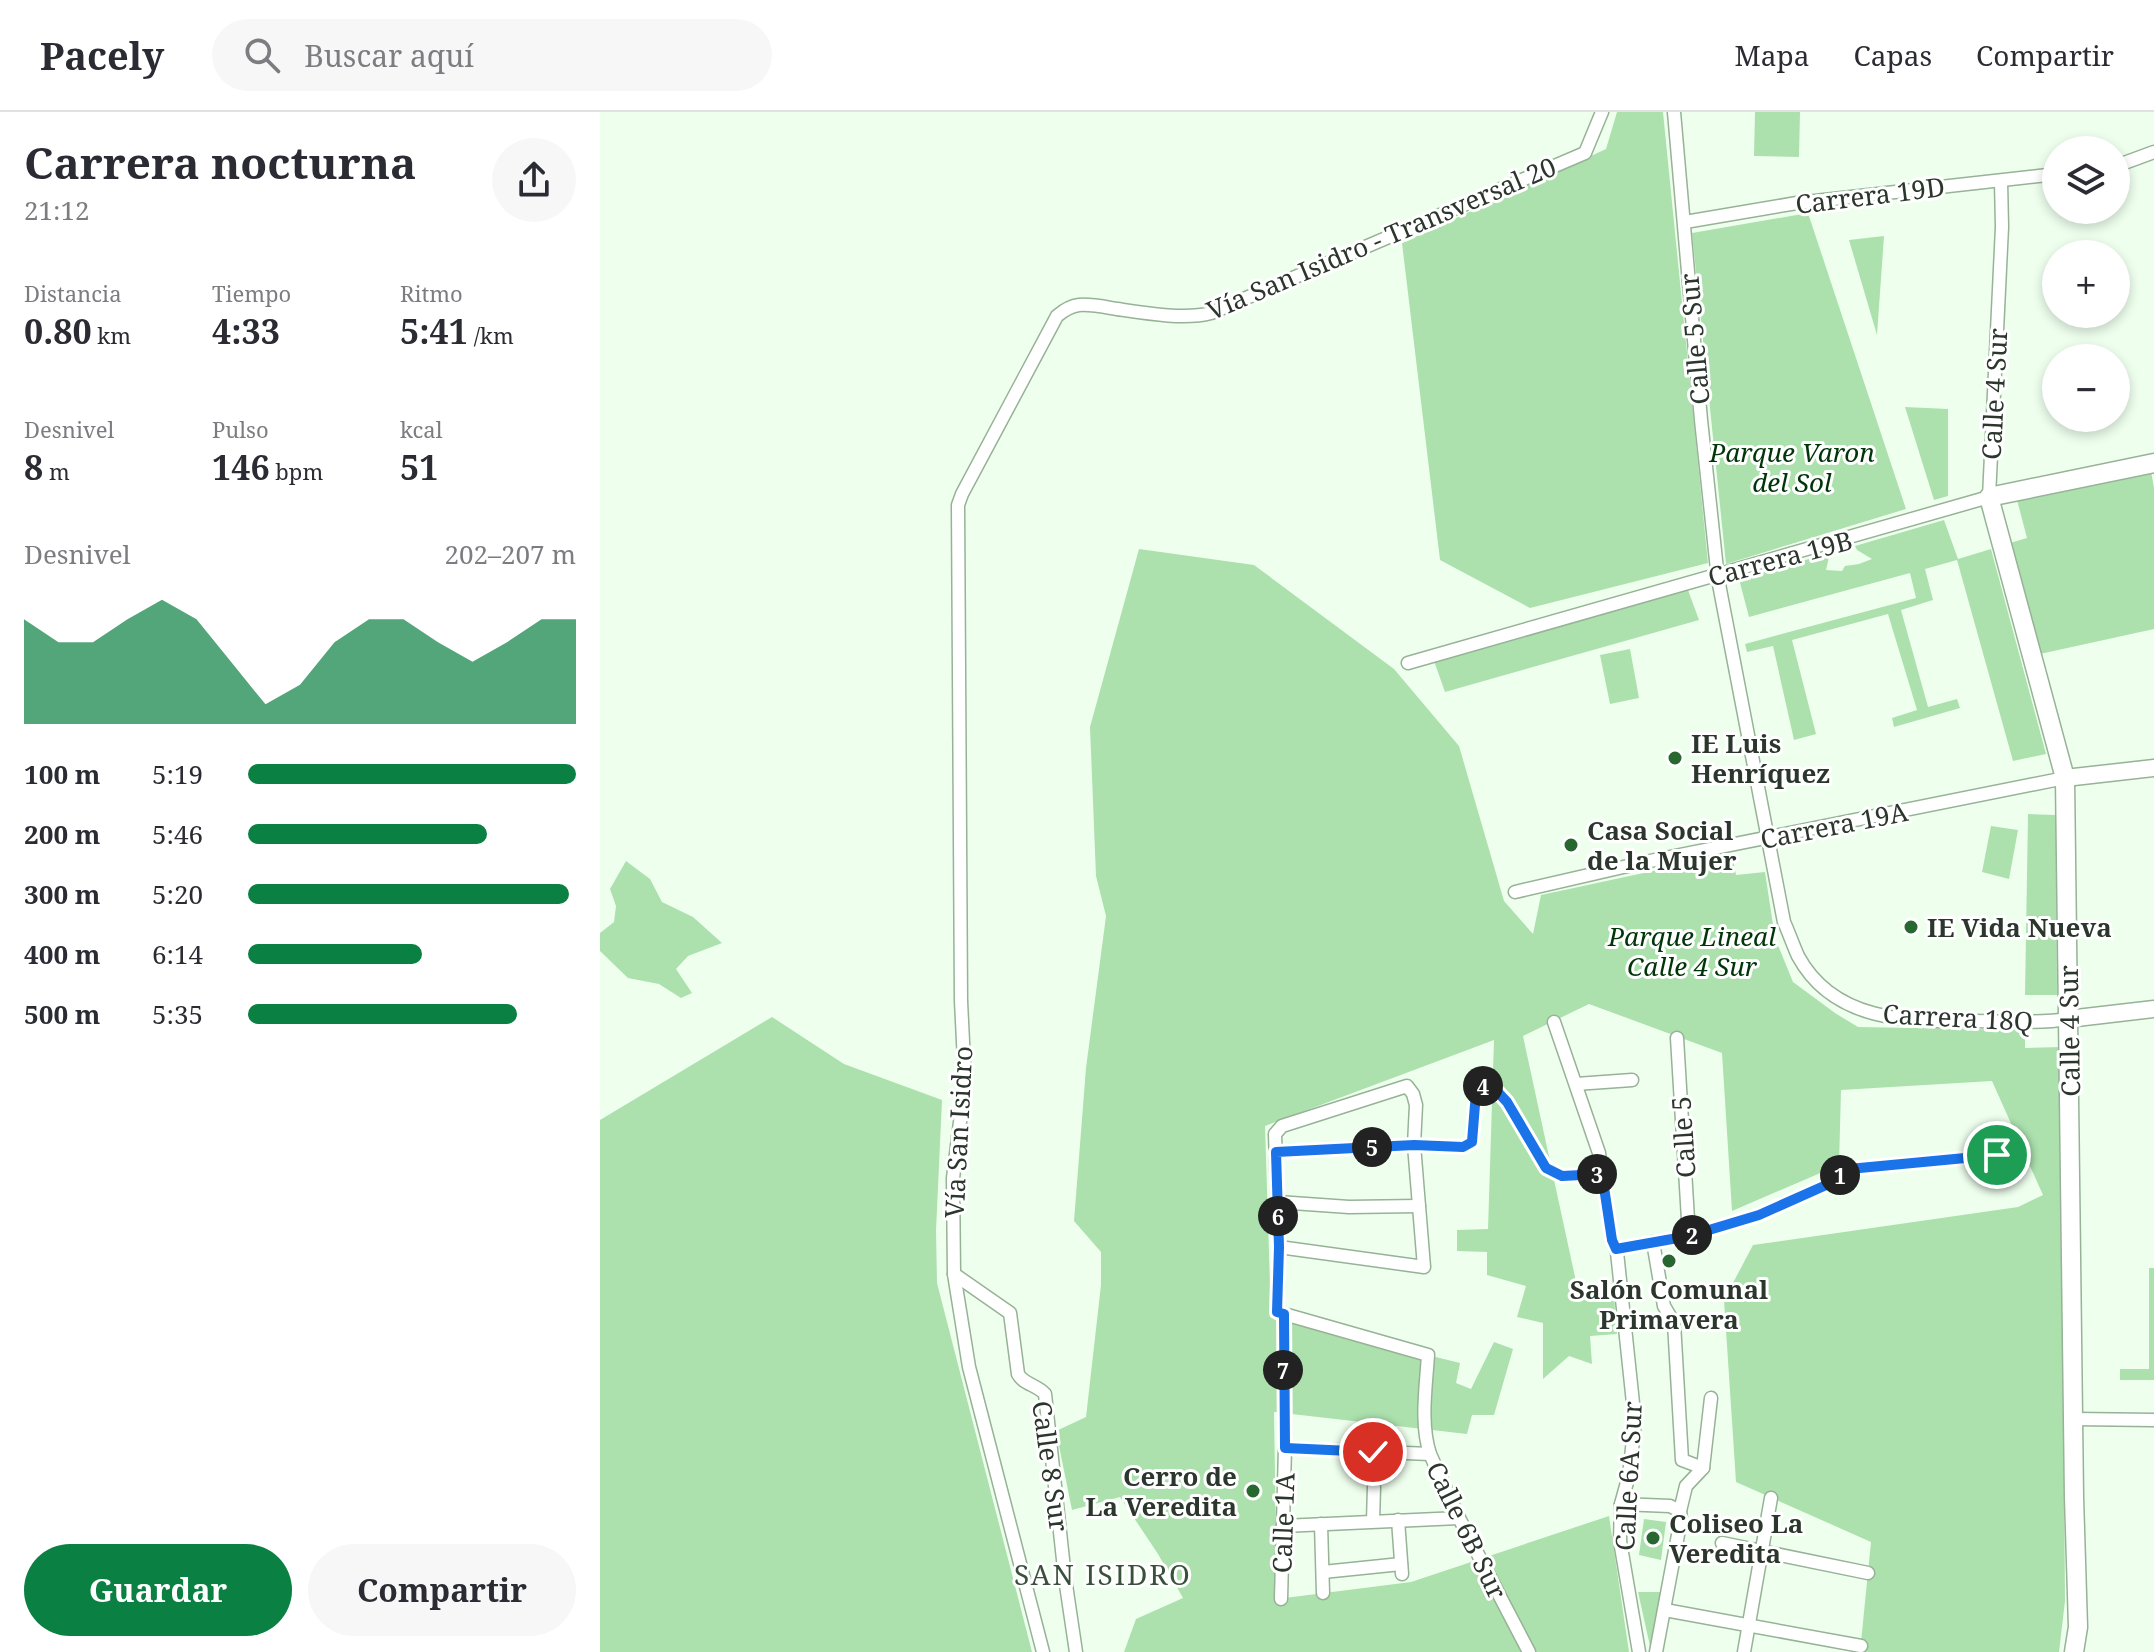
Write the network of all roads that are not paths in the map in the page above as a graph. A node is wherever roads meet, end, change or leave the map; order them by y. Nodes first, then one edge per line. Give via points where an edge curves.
1 (1602, 112) edge
2 (1674, 112) edge
3 (2154, 152) edge
4 (2130, 161) edge
5 (2042, 176) edge
6 (2001, 181) junction
7 (1685, 222) junction
8 (2154, 463) edge
9 (1989, 497) junction
10 (958, 505) joint
11 (1717, 575) junction
12 (1408, 663) dead end
13 (2154, 768) edge
14 (2065, 778) junction
15 (1768, 838) junction
16 (1515, 892) dead end
17 (2154, 1009) edge
18 (1857, 1010) joint
19 (2068, 1019) junction
20 (1554, 1022) dead end
21 (1677, 1038) dead end
22 (1632, 1080) dead end
23 (1576, 1084) junction
24 (1414, 1145) junction
25 (1276, 1152) junction
26 (1997, 1155) dead end
27 (1602, 1174) junction
28 (1278, 1202) junction
29 (1419, 1206) junction
30 (1689, 1236) junction
31 (1653, 1242) junction
32 (1279, 1247) junction
33 (1616, 1249) junction
34 (954, 1274) junction
35 (1280, 1313) junction
36 (1711, 1398) dead end
37 (2074, 1419) junction
38 (2154, 1420) edge
39 (1285, 1448) junction
40 (1430, 1454) junction
41 (1703, 1468) junction
42 (1374, 1487) dead end
43 (1771, 1498) dead end
44 (1621, 1504) junction
45 (1680, 1511) junction
46 (1459, 1518) junction
47 (1398, 1520) junction
48 (1373, 1521) junction
49 (1321, 1524) junction
50 (1283, 1526) junction
51 (1722, 1543) dead end
52 (1760, 1553) junction
53 (1323, 1572) junction
54 (1868, 1573) dead end
55 (1323, 1593) dead end
56 (1281, 1599) dead end
57 (1665, 1610) junction
58 (1747, 1625) junction
59 (1861, 1646) dead end
60 (1043, 1652) edge
61 (1076, 1652) edge
62 (1529, 1652) edge
63 (1639, 1652) edge
64 (1656, 1652) edge
65 (1744, 1652) edge
66 (2074, 1652) edge

1 - 10 street, Vía San Isidro - Transversal 20 via 1585,153 1211,313 1077,305 1066,309 1057,316
2 - 7 street, Calle 5 Sur
3 - 4 street
5 - 6 street, Carrera 19D
6 - 7 street, Carrera 19D via 1797,203
6 - 9 street, Calle 4 Sur
7 - 11 street, Calle 5 Sur
8 - 9 main road, Carrera 19B
9 - 11 street, Carrera 19B
9 - 14 main road, Calle 4 Sur
10 - 34 street, Vía San Isidro via 965,1082 953,1178
11 - 12 street, Carrera 19B
11 - 15 street, Calle 5 Sur
13 - 14 street, Carrera 19A
14 - 15 street, Carrera 19A
14 - 19 main road, Calle 4 Sur
15 - 16 street, Carrera 19A
15 - 18 street, Calle 5 Sur via 1784,922 1798,956 1831,994
17 - 19 street, Carrera 18Q
18 - 19 street, Carrera 18Q via 1889,1018 1946,1021
19 - 37 main road, Calle 4 Sur
20 - 23 street, Calle 6A Sur
21 - 30 street, Calle 5
22 - 23 street
23 - 27 street, Calle 6A Sur
24 - 25 street
24 - 25 street, Calle 1A via 1416,1105 1407,1086 1282,1126 1275,1134
24 - 27 street via 1463,1147 1472,1142 1476,1092 1493,1087 1546,1168 1562,1176
24 - 29 street
25 - 28 street, Calle 1A
26 - 30 street via 1849,1169 1759,1215
27 - 33 street, Calle 6A Sur
28 - 29 street
28 - 32 street, Calle 1A
29 - 32 street via 1424,1267
30 - 31 street
31 - 33 street
31 - 41 street via 1664,1306 1674,1323 1682,1460
32 - 35 street, Calle 1A
33 - 44 street, Calle 6A Sur via 1635,1422
34 - 60 street, Vía San Isidro via 972,1380
34 - 61 street, Calle 8 Sur via 1010,1313 1020,1379 1045,1394
35 - 39 street, Calle 1A
35 - 40 street, Calle 6B Sur via 1428,1355 1425,1408
36 - 41 street
37 - 38 street
37 - 66 main road, Calle 4 Sur
39 - 40 street
39 - 50 street, Calle 1A
40 - 46 street, Calle 6B Sur
41 - 45 street via 1686,1486
42 - 48 street
43 - 52 street
44 - 45 street
44 - 63 street, Calle 6A Sur via 1620,1541
45 - 57 street
46 - 47 street
46 - 62 street, Calle 6B Sur
47 - 48 street
47 - 53 street via 1402,1569
48 - 49 street
49 - 50 street
49 - 53 street
50 - 56 street, Calle 1A
51 - 52 street
52 - 54 street
52 - 58 street
53 - 55 street
57 - 58 street
57 - 64 street
58 - 59 street
58 - 65 street

